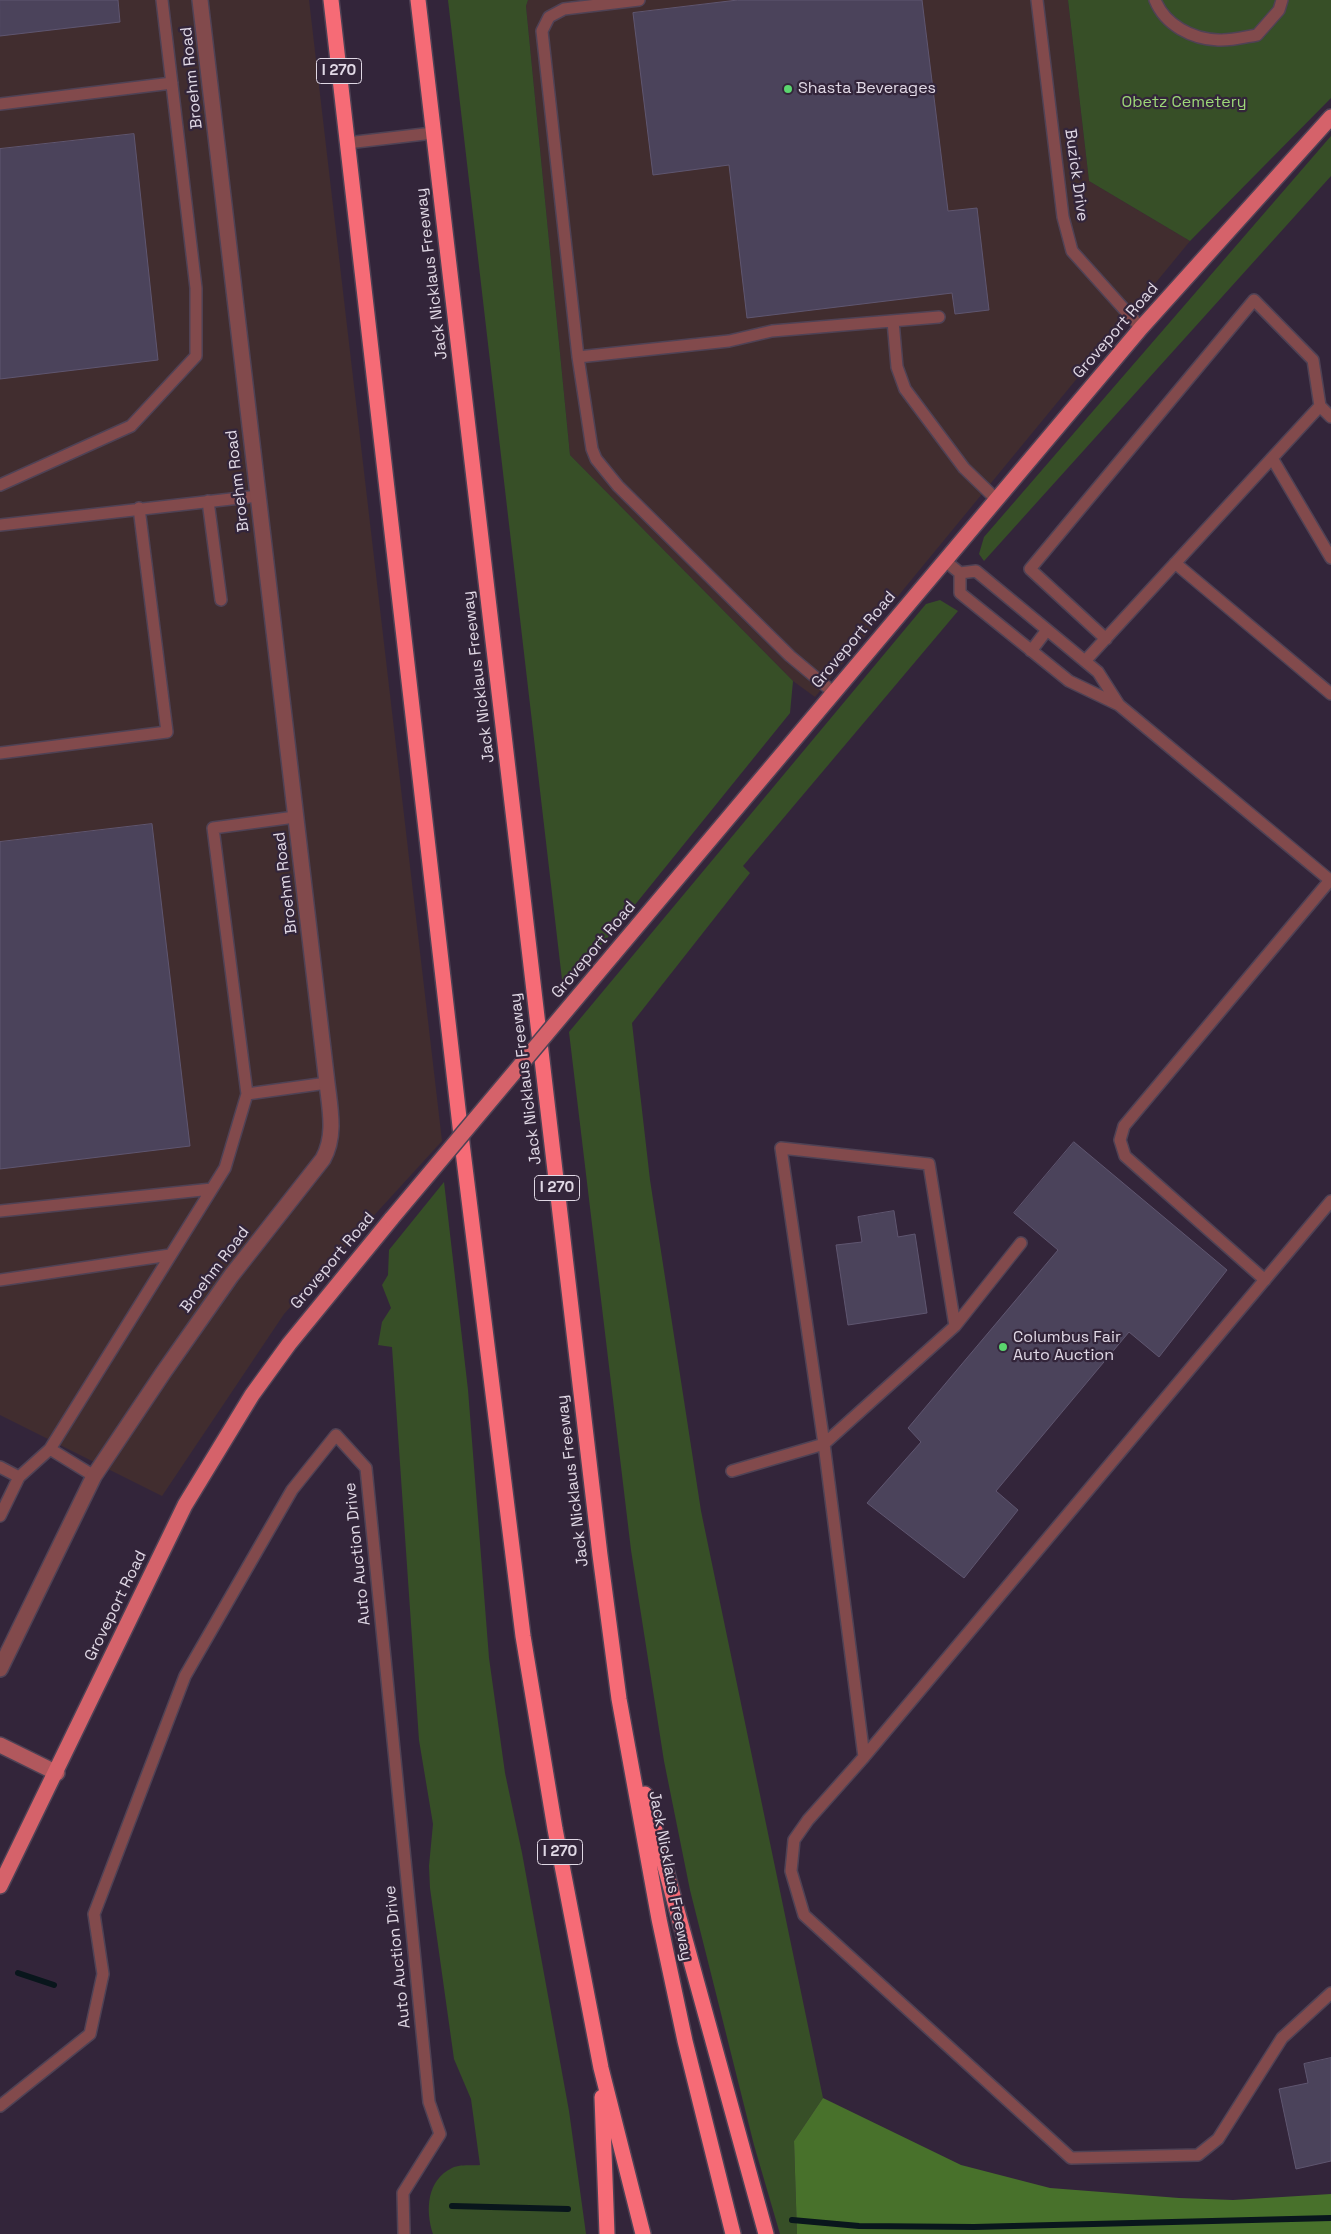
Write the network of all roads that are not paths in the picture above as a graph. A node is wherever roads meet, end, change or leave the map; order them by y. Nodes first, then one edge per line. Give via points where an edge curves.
1 (162, 0) edge
2 (200, 0) edge
3 (331, 0) edge
4 (418, 0) edge
5 (640, 0) edge
6 (1037, 0) edge
7 (1156, 0) edge
8 (1282, 0) edge
9 (172, 83) junction
10 (0, 104) edge
11 (1331, 117) edge
12 (433, 133) junction
13 (347, 143) junction
14 (939, 317) dead end
15 (893, 321) junction
16 (1141, 328) junction
17 (578, 357) junction
18 (1320, 406) junction
19 (1331, 417) edge
20 (1272, 458) junction
21 (0, 485) edge
22 (258, 496) junction
23 (996, 498) junction
24 (208, 501) junction
25 (139, 508) junction
26 (0, 525) edge
27 (1331, 558) edge
28 (944, 560) junction
29 (1175, 563) junction
30 (960, 573) junction
31 (221, 600) dead end
32 (1047, 630) junction
33 (1106, 639) junction
34 (1031, 651) junction
35 (1085, 661) junction
36 (833, 692) junction
37 (1331, 694) edge
38 (1119, 705) junction
39 (0, 753) edge
40 (295, 817) junction
41 (1331, 880) edge
42 (327, 1083) junction
43 (247, 1094) junction
44 (212, 1189) junction
45 (1331, 1201) edge
46 (0, 1211) edge
47 (1021, 1243) dead end
48 (170, 1255) junction
49 (0, 1280) edge
50 (1265, 1280) junction
51 (955, 1326) junction
52 (824, 1444) junction
53 (50, 1449) junction
54 (0, 1467) edge
55 (732, 1472) dead end
56 (94, 1476) junction
57 (19, 1477) junction
58 (0, 1516) edge
59 (4, 1649) edge
60 (0, 1669) edge
61 (619, 1699) junction
62 (0, 1745) edge
63 (864, 1757) junction
64 (56, 1773) junction
65 (0, 1886) edge
66 (1331, 1993) edge
67 (601, 2068) junction
68 (0, 2106) edge
69 (404, 2234) edge
70 (608, 2234) edge
71 (643, 2234) edge
72 (733, 2234) edge
73 (766, 2234) edge

1 - 9 lane
2 - 22 street, Broehm Road
3 - 13 highway, I 270
4 - 12 highway, Jack Nicklaus Freeway / I 270
5 - 17 lane via 564,10 549,17 542,31
6 - 16 lane, Buzick Drive via 1064,217 1072,251
7 - 8 lane via 1160,10 1182,32 1218,40 1257,35 1279,10
9 - 10 lane
9 - 21 lane via 196,288 196,356 131,426
11 - 16 main road, Groveport Road
12 - 13 lane
12 - 61 highway, Jack Nicklaus Freeway / I 270
13 - 67 highway, I 270 via 461,1135 523,1636 555,1829
14 - 15 lane
15 - 17 lane via 772,331 729,341
15 - 23 lane via 898,367 905,389 964,468
16 - 23 main road, Groveport Road
17 - 36 lane via 592,449 602,466 618,486 790,656
18 - 19 lane
18 - 20 lane
18 - 33 lane via 1313,360 1254,300 1030,569
20 - 27 lane
20 - 29 lane
22 - 24 lane
22 - 40 street, Broehm Road
23 - 28 main road, Groveport Road
24 - 25 lane
24 - 31 lane
25 - 26 lane
25 - 39 lane via 167,732
28 - 30 lane
28 - 36 main road, Groveport Road
29 - 33 lane
29 - 37 lane
30 - 32 lane via 976,572
30 - 34 lane via 960,593
32 - 34 lane
32 - 35 lane
33 - 35 lane
34 - 38 lane via 1069,681
35 - 38 lane via 1098,672
36 - 64 main road, Groveport Road, bridge via 392,1218 295,1336 252,1395 185,1505
38 - 41 lane
40 - 42 street, Broehm Road
40 - 43 lane via 213,828
41 - 50 lane via 1124,1126 1120,1140 1125,1156
42 - 43 lane
42 - 56 street, Broehm Road via 331,1133 330,1147 323,1160 231,1276
43 - 44 lane via 225,1168
44 - 46 lane
44 - 48 lane
45 - 50 lane
47 - 51 lane
48 - 49 lane
48 - 53 lane
50 - 63 lane
51 - 52 lane
51 - 52 lane via 929,1164 781,1148
52 - 55 lane
52 - 63 lane
53 - 56 lane
53 - 57 lane
54 - 57 lane
56 - 59 street, Broehm Road
57 - 58 lane
59 - 60 street, Broehm Road
61 - 72 highway, Jack Nicklaus Freeway / I 270 via 659,1919
61 - 73 highway
62 - 64 street
63 - 66 lane via 794,1840 791,1871 804,1915 1071,2158 1198,2155 1218,2139 1282,2038
64 - 65 main road, Groveport Road
67 - 70 highway
67 - 71 highway, I 270
68 - 69 lane, Auto Auction Drive via 90,2034 104,1974 94,1914 185,1676 292,1490 336,1435 366,1468 429,2102 440,2134 403,2193

